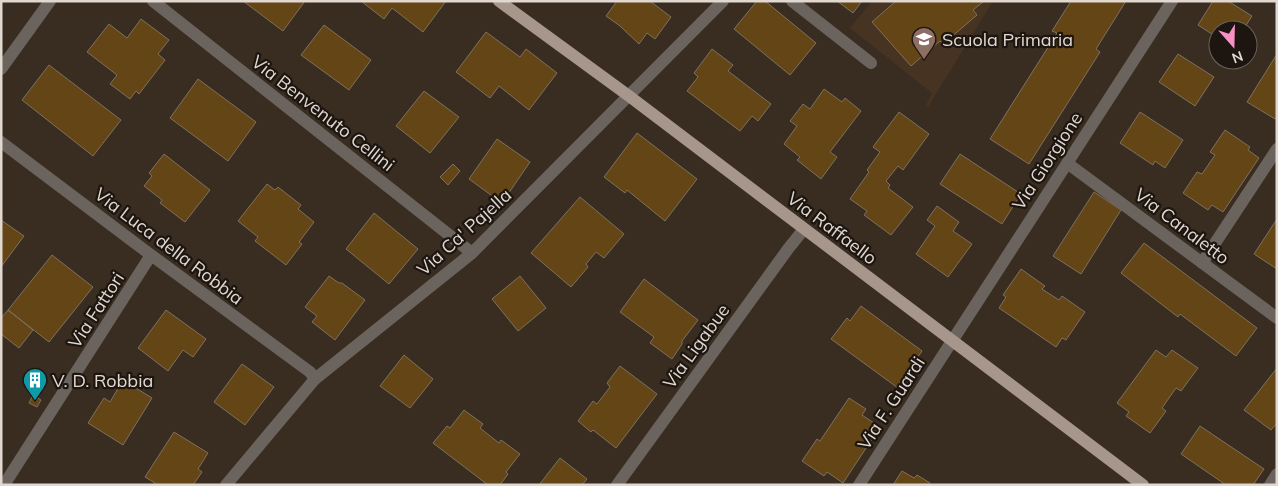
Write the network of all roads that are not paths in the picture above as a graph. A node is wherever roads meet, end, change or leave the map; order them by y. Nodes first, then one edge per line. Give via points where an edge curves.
1 (50, 1) edge
2 (153, 1) edge
3 (499, 1) edge
4 (723, 1) edge
5 (792, 1) edge
6 (1172, 1) edge
7 (871, 63) dead end
8 (1, 69) edge
9 (629, 96) junction
10 (1, 142) edge
11 (1277, 150) edge
12 (1067, 163) junction
13 (804, 229) junction
14 (472, 253) junction
15 (151, 256) junction
16 (1202, 263) junction
17 (1277, 318) edge
18 (952, 340) junction
19 (315, 379) junction
20 (1277, 474) edge
21 (4, 485) edge
22 (226, 485) edge
23 (617, 485) edge
24 (859, 485) edge
25 (1143, 485) edge
26 (1270, 485) edge

1 - 8 street
2 - 14 street, Via Benvenuto Cellini
3 - 9 main road, Via Raffaello
4 - 9 street, Via Ca' Pajella
5 - 7 street
6 - 12 street, Via Giorgione
9 - 13 main road, Via Raffaello
9 - 14 street, Via Ca' Pajella
10 - 15 street, Via Luca della Robbia
11 - 16 street
12 - 16 street, Via Canaletto
12 - 18 street, Via Giorgione
13 - 18 main road, Via Raffaello
13 - 23 street, Via Ligabue
14 - 19 street, Via Ca' Pajella
15 - 19 street, Via Luca della Robbia via 310,372
15 - 21 street, Via Fattori
16 - 17 street, Via Canaletto
18 - 24 street, Via F. Guardi
18 - 25 main road, Via Raffaello
19 - 22 street, Via Ca' Pajella
20 - 26 street

